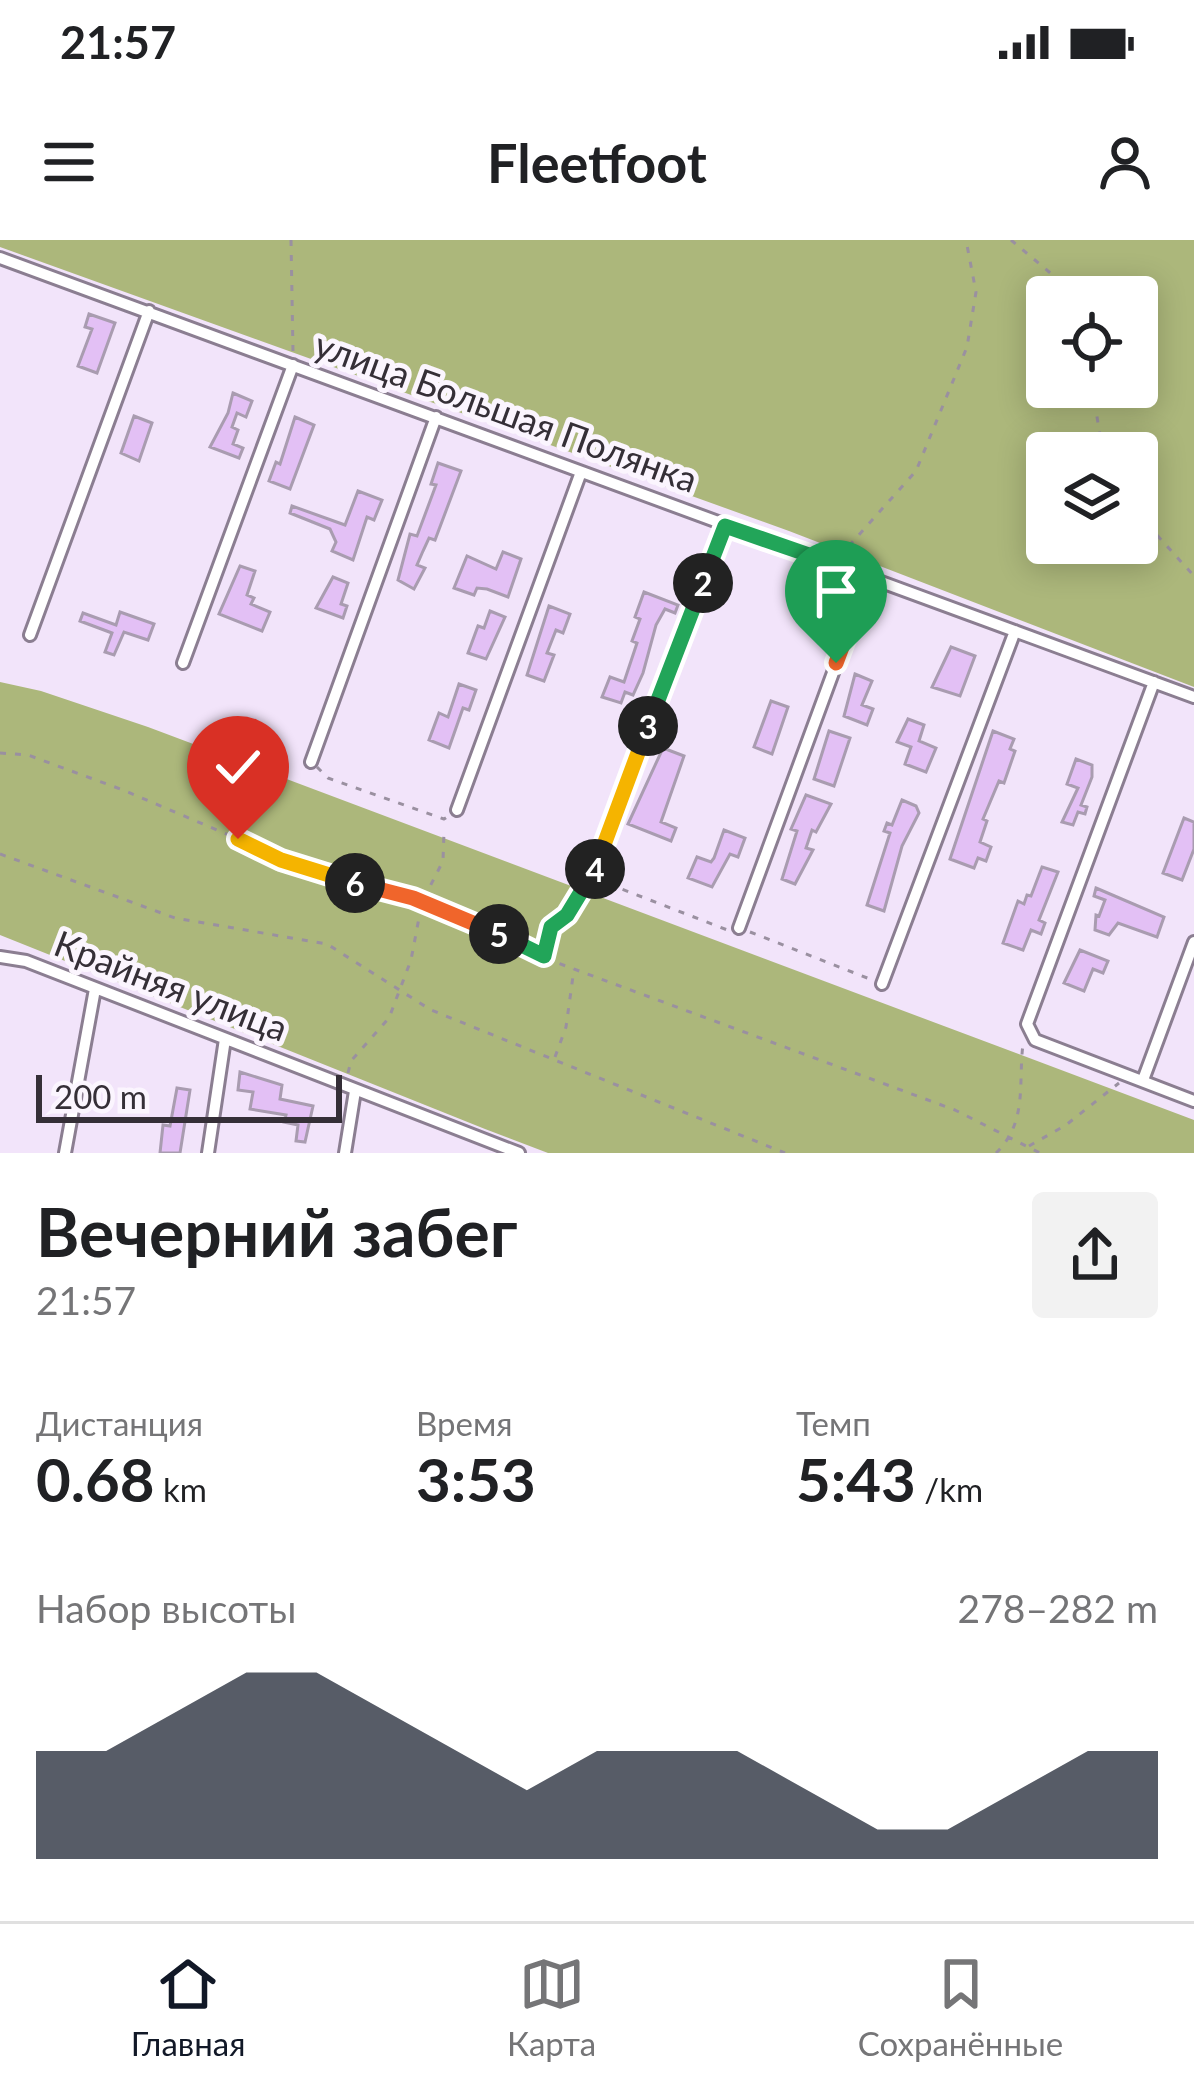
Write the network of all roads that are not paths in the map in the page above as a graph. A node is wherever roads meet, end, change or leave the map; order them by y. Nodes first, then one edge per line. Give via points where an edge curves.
1 (3, 260) edge
2 (0, 275) edge
3 (149, 310) junction
4 (293, 364) junction
5 (436, 417) junction
6 (581, 472) junction
7 (725, 526) junction
8 (869, 575) junction
9 (1015, 631) junction
10 (30, 635) dead end
11 (183, 663) dead end
12 (1154, 682) junction
13 (1194, 697) edge
14 (310, 762) road end
15 (457, 810) road end
16 (598, 863) road end
17 (740, 928) dead end
18 (1194, 942) edge
19 (0, 957) edge
20 (882, 984) dead end
21 (94, 989) junction
22 (225, 1039) junction
23 (1143, 1080) junction
24 (350, 1089) junction
25 (1194, 1101) edge
26 (65, 1153) edge
27 (208, 1153) edge
28 (345, 1153) edge
29 (520, 1153) edge

1 - 2 street
1 - 3 street, улица Большая Полянка
3 - 4 street, улица Большая Полянка
3 - 10 street
4 - 5 street, улица Большая Полянка
4 - 11 street
5 - 6 street, улица Большая Полянка
5 - 14 street
6 - 7 street, улица Большая Полянка
6 - 15 street
7 - 8 street, улица Большая Полянка
7 - 16 street
8 - 9 street, улица Большая Полянка
8 - 17 street
9 - 12 street, улица Большая Полянка
9 - 20 street
12 - 13 street, улица Большая Полянка
12 - 23 street via 1027,1024 1035,1040
18 - 23 street
19 - 21 street, Крайняя улица
21 - 22 street, Крайняя улица
21 - 26 street
22 - 24 street, Крайняя улица
22 - 27 street
23 - 25 street
24 - 28 street
24 - 29 street, Крайняя улица

